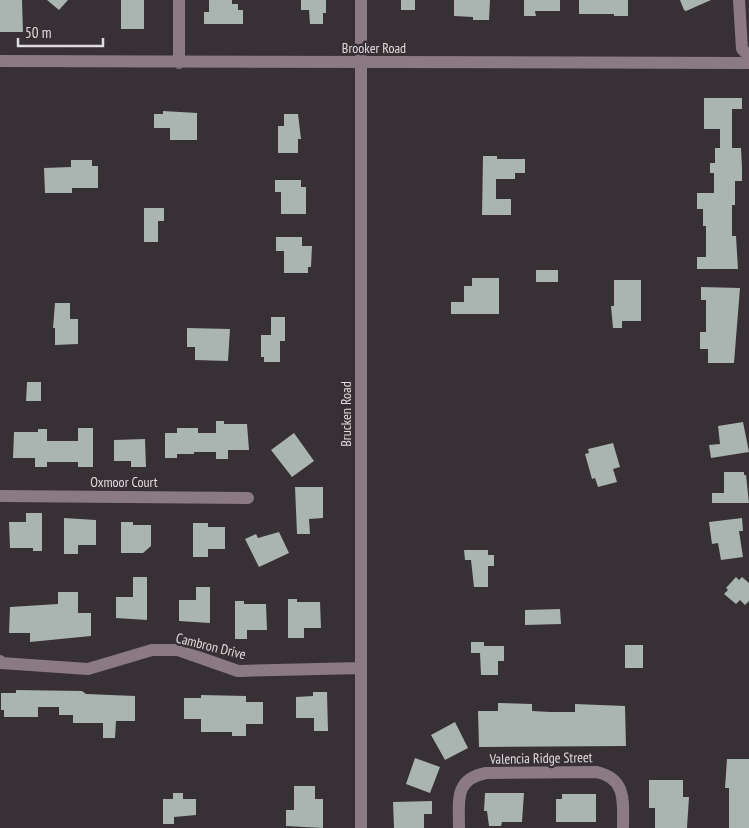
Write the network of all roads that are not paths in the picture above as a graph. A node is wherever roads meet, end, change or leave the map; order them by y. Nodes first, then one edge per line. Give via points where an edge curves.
1 (179, 0) edge
2 (361, 0) edge
3 (739, 0) edge
4 (749, 56) edge
5 (0, 61) edge
6 (179, 63) junction
7 (362, 63) junction
8 (749, 63) edge
9 (0, 496) edge
10 (248, 498) dead end
11 (0, 661) edge
12 (360, 668) junction
13 (362, 828) edge
14 (459, 828) edge
15 (623, 828) edge

1 - 6 street
2 - 7 street, Brucken Road
3 - 4 street via 742,49
5 - 6 street, Brooker Road
6 - 7 street, Brooker Road
7 - 8 street, Brooker Road
7 - 12 street, Brucken Road
9 - 10 street, Oxmoor Court
11 - 12 street, Cambron Drive via 88,669 152,650 178,650 238,671
12 - 13 street, Brucken Road
14 - 15 street, Valencia Ridge Street via 461,792 464,783 472,776 486,773 596,772 608,774 616,780 620,789

